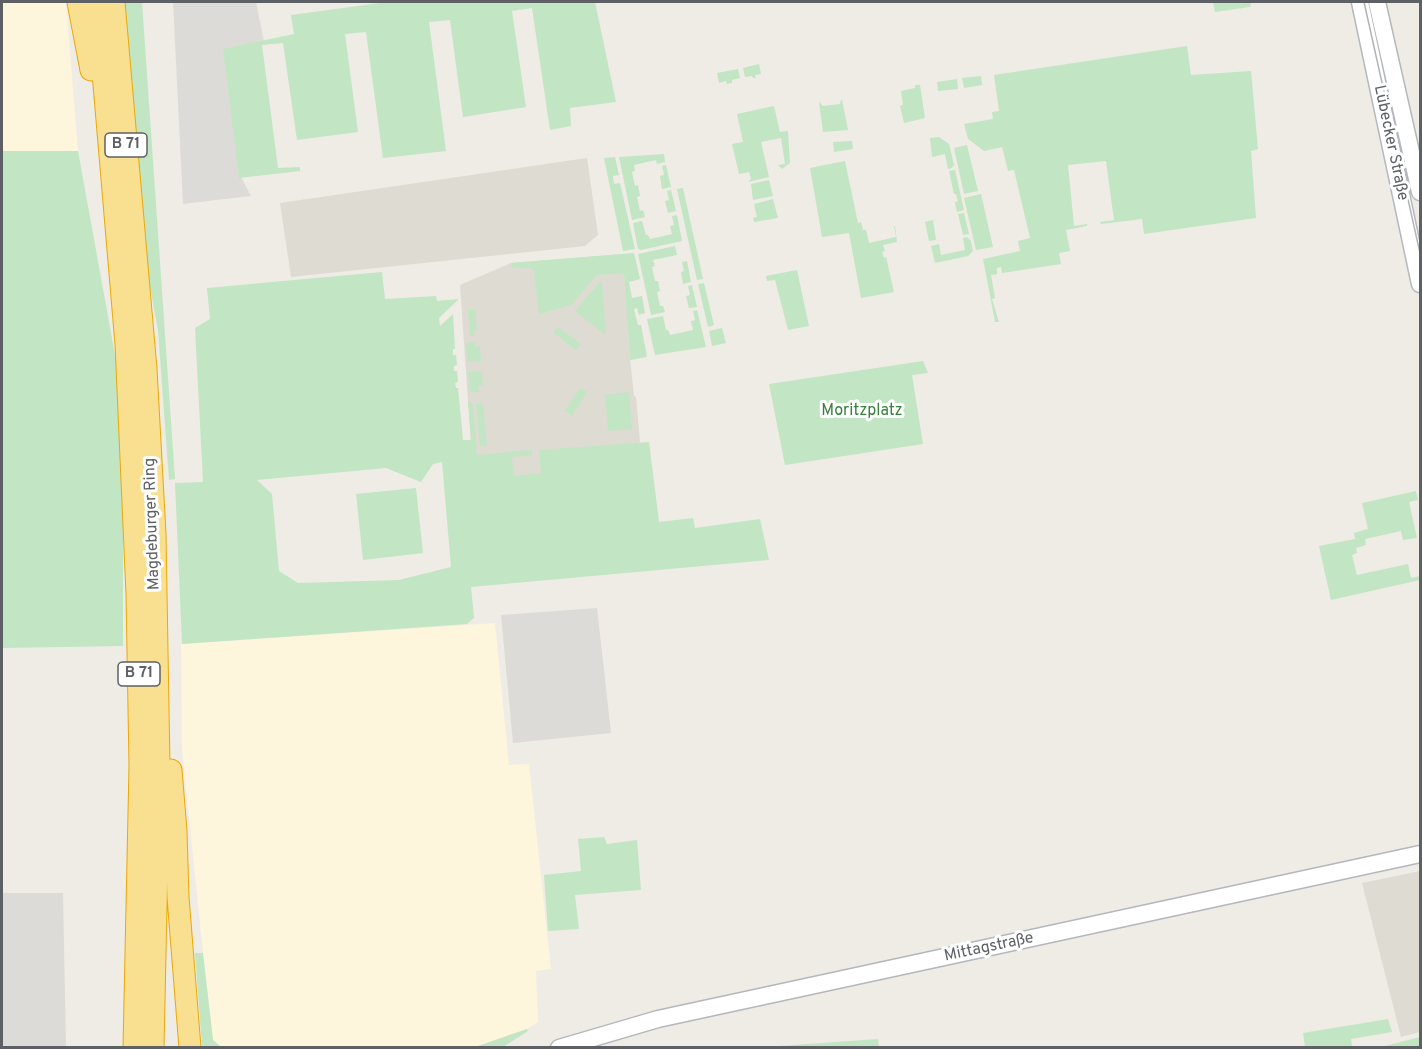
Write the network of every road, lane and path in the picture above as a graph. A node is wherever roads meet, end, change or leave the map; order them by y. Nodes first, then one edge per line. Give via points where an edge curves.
1 (78, 2) edge
2 (97, 2) edge
3 (114, 2) edge
4 (1360, 2) edge
5 (1377, 2) edge
6 (111, 165) junction
7 (1420, 192) edge
8 (1420, 284) edge
9 (156, 594) junction
10 (1420, 854) edge
11 (134, 1047) edge
12 (153, 1047) edge
13 (190, 1047) edge
14 (560, 1047) edge

1 - 6 highway via 91,66 100,152
2 - 6 highway, Magdeburger Ring / B 71
3 - 9 highway, Magdeburger Ring / B 71 via 146,369
4 - 8 street, Lübecker Straße
5 - 7 street, Lübecker Straße
6 - 11 highway, Magdeburger Ring / B 71 via 126,344 138,605 140,806
9 - 12 highway, Magdeburger Ring / B 71 via 159,766
9 - 13 highway via 167,616 178,897
10 - 14 street, Mittagstraße via 657,1018

